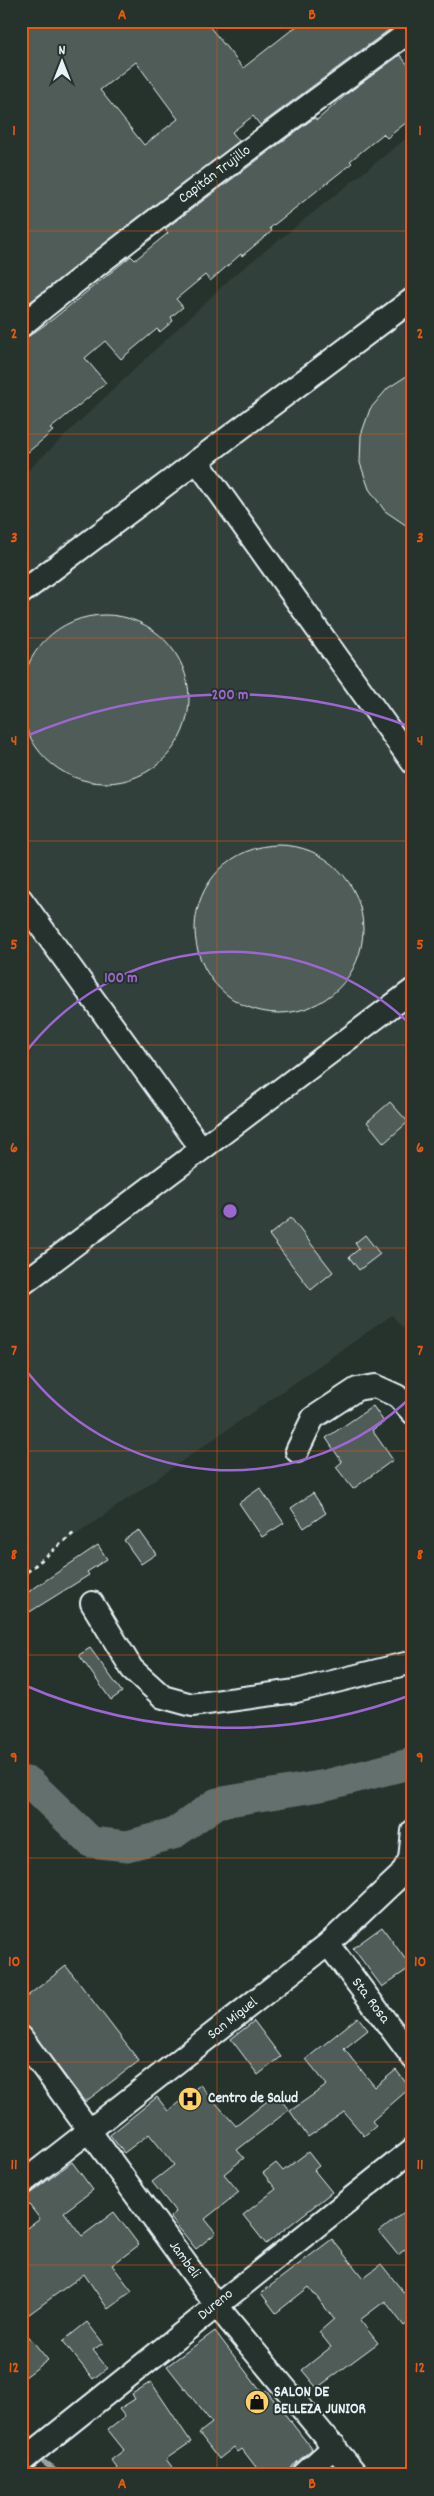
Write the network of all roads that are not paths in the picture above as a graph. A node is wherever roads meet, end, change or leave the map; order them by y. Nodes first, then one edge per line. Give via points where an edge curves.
1 (413, 29) edge
2 (413, 299) edge
3 (21, 326) edge
4 (197, 461) junction
5 (21, 593) edge
6 (413, 763) edge
7 (21, 899) edge
8 (413, 990) edge
9 (202, 1148) junction
10 (21, 1285) edge
11 (413, 1413) edge
12 (297, 1451) dead end
13 (92, 1604) dead end
14 (413, 1662) edge
15 (413, 1831) edge
16 (328, 1944) junction
17 (21, 2037) edge
18 (413, 2058) edge
19 (90, 2130) junction
20 (413, 2149) edge
21 (21, 2184) edge
22 (216, 2305) junction
23 (335, 2446) junction
24 (21, 2462) edge
25 (303, 2475) edge
26 (357, 2475) edge

1 - 3 street, Capitán Trujillo via 216,174
2 - 4 street
4 - 5 street
4 - 6 street
7 - 9 street
8 - 9 street
9 - 10 street
11 - 12 street via 397,1396 375,1386 357,1389 313,1418
13 - 14 street via 132,1669 164,1697 192,1705 296,1691
15 - 16 street, San Miguel via 410,1859 401,1875
16 - 18 street, Sta. Rosa
16 - 19 street, San Miguel
17 - 19 street, Jambeli
19 - 21 street, San Miguel
19 - 22 street, Jambeli
20 - 22 street, Dureno
22 - 23 street, Jambeli
22 - 24 street, Dureno
23 - 25 street
23 - 26 street, Jambeli

